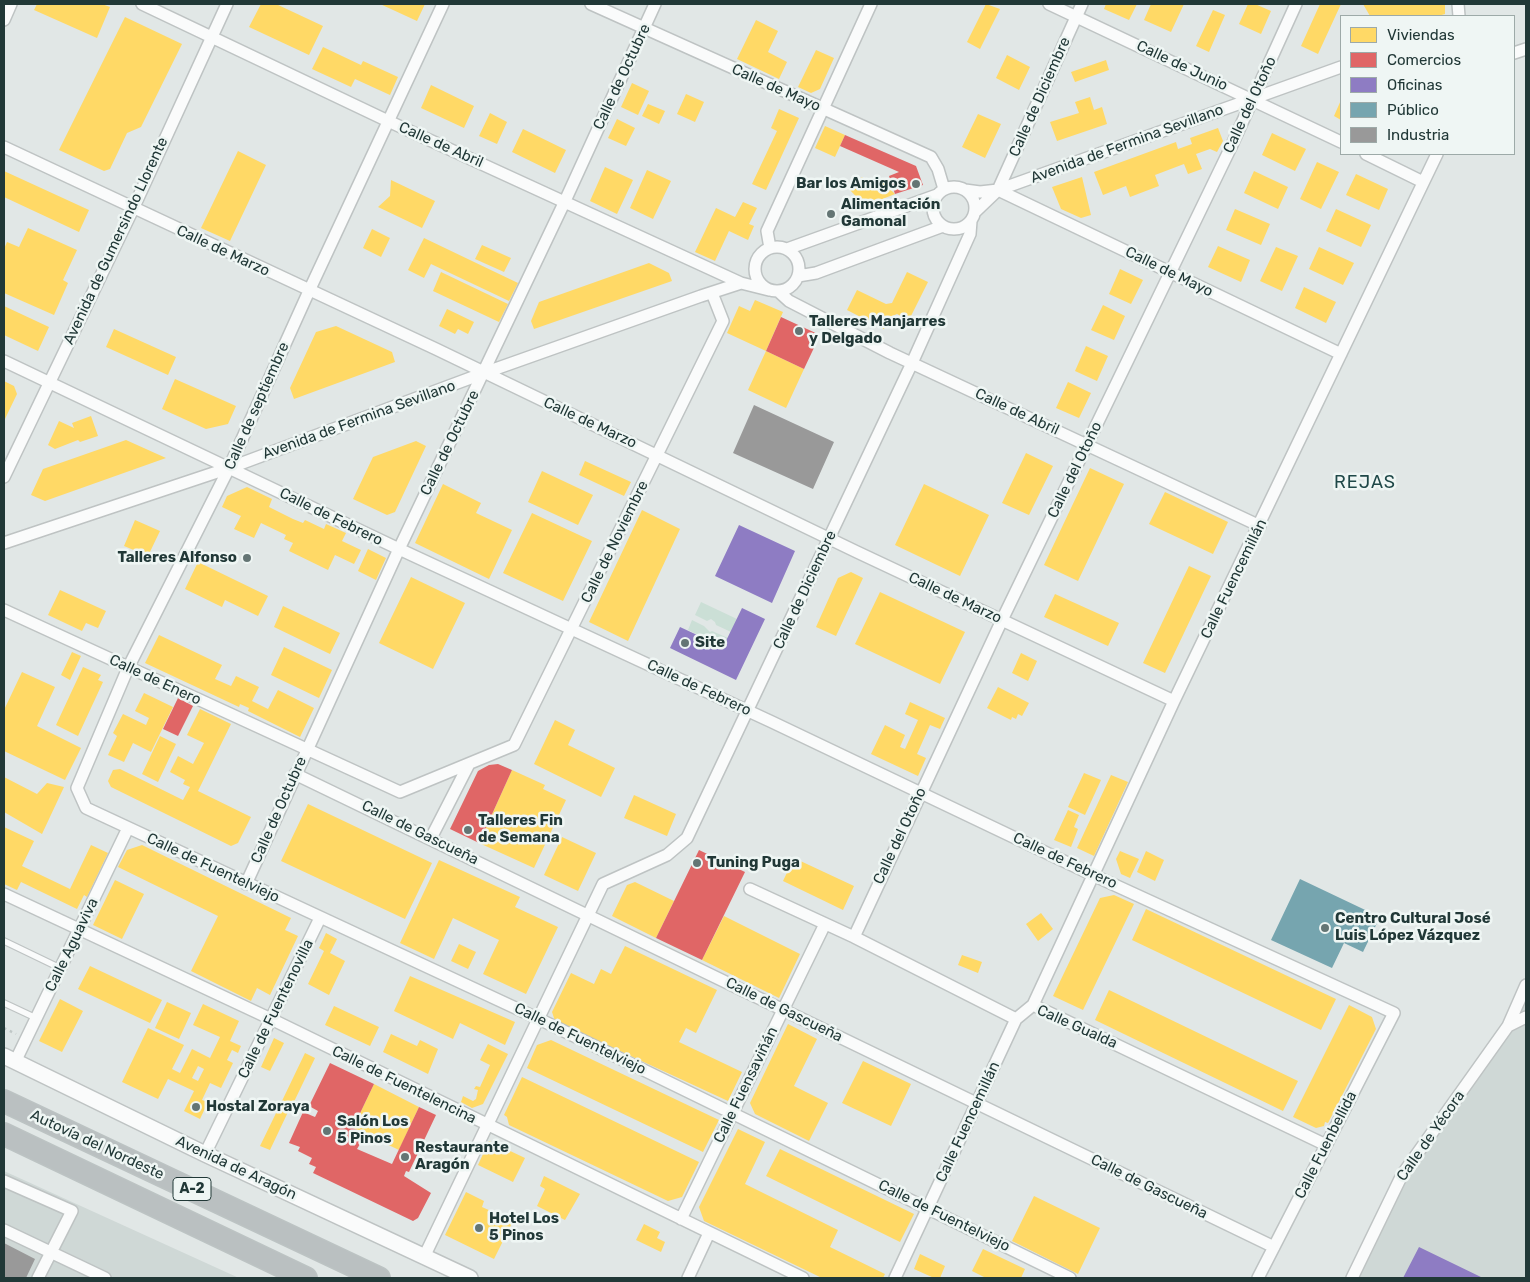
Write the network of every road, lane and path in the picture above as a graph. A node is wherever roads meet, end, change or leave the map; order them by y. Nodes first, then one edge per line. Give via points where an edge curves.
1 (11, 4) edge
2 (142, 4) edge
3 (227, 4) edge
4 (444, 4) edge
5 (591, 4) edge
6 (656, 4) edge
7 (871, 4) edge
8 (1050, 4) edge
9 (1082, 4) edge
10 (1296, 4) edge
11 (1076, 16) junction
12 (4, 20) edge
13 (644, 29) junction
14 (211, 38) junction
15 (1340, 67) edge
16 (1253, 99) junction
17 (822, 109) junction
18 (388, 121) junction
19 (1340, 142) edge
20 (4, 147) edge
21 (1368, 155) edge
22 (1436, 155) edge
23 (1423, 182) junction
24 (965, 190) junction
25 (998, 190) junction
26 (940, 192) junction
27 (565, 201) junction
28 (133, 209) junction
29 (973, 217) junction
30 (943, 226) junction
31 (770, 248) junction
32 (787, 249) junction
33 (756, 261) junction
34 (1170, 273) junction
35 (798, 276) junction
36 (741, 283) junction
37 (774, 290) junction
38 (308, 291) junction
39 (712, 293) junction
40 (1341, 354) junction
41 (4, 361) edge
42 (912, 363) junction
43 (484, 373) junction
44 (48, 382) junction
45 (1087, 444) junction
46 (658, 455) junction
47 (229, 468) junction
48 (4, 477) edge
49 (1260, 526) junction
50 (829, 538) junction
51 (4, 543) edge
52 (399, 549) junction
53 (4, 610) edge
54 (1002, 620) junction
55 (572, 630) junction
56 (128, 668) junction
57 (1174, 701) junction
58 (749, 711) junction
59 (306, 749) junction
60 (469, 764) junction
61 (295, 774) junction
62 (920, 793) junction
63 (86, 808) joint
64 (128, 828) junction
65 (431, 838) junction
66 (1095, 876) junction
67 (246, 884) junction
68 (750, 889) dead end
69 (4, 894) edge
70 (587, 915) junction
71 (320, 918) junction
72 (825, 924) junction
73 (79, 929) junction
74 (854, 937) junction
75 (4, 941) edge
76 (61, 968) junction
77 (1526, 980) edge
78 (1526, 986) edge
79 (4, 1004) edge
80 (1034, 1005) junction
81 (784, 1010) junction
82 (1394, 1013) joint
83 (1526, 1017) edge
84 (36, 1018) junction
85 (536, 1018) junction
86 (271, 1019) junction
87 (1016, 1019) junction
88 (1508, 1026) junction
89 (10, 1059) edge
90 (4, 1101) edge
91 (977, 1103) junction
92 (732, 1113) junction
93 (486, 1125) junction
94 (4, 1134) edge
95 (1326, 1145) junction
96 (205, 1154) junction
97 (4, 1181) edge
98 (928, 1208) junction
99 (681, 1219) junction
100 (4, 1230) edge
101 (709, 1233) junction
102 (1274, 1247) junction
103 (50, 1252) junction
104 (424, 1257) junction
105 (38, 1278) edge
106 (105, 1278) edge
107 (306, 1278) edge
108 (379, 1278) edge
109 (470, 1278) edge
110 (688, 1278) edge
111 (803, 1278) edge
112 (895, 1278) edge
113 (1070, 1278) edge
114 (1258, 1278) edge
115 (1352, 1278) edge

1 - 12 street
2 - 14 street, Calle de Abril
3 - 14 street, Avenida de Gumersindo Llorente
4 - 18 street, Calle de septiembre
5 - 13 street, Calle de Mayo
6 - 13 street, Calle de Octubre
7 - 17 street
8 - 11 street, Calle de Junio
9 - 11 street, Calle de Diciembre
10 - 16 street, Calle del Otoño
11 - 16 street, Calle de Junio
11 - 25 street, Calle de Diciembre
13 - 17 street, Calle de Mayo
13 - 27 street, Calle de Octubre
14 - 18 street, Calle de Abril
14 - 28 street, Avenida de Gumersindo Llorente
15 - 16 street, Avenida de Fermina Sevillano
16 - 19 street, Calle de Junio
16 - 25 street, Avenida de Fermina Sevillano
16 - 34 street, Calle del Otoño
17 - 26 street, Calle de Mayo via 931,157 938,169
17 - 31 street via 767,231
18 - 27 street, Calle de Abril
18 - 38 street, Calle de septiembre
20 - 28 street, Calle de Marzo
21 - 23 street
22 - 23 street, Calle Fuencemillán
23 - 40 street, Calle Fuencemillán
24 - 25 street, Avenida de Fermina Sevillano
24 - 26 street via 954,186
24 - 29 street via 975,204
25 - 29 street, Avenida de Fermina Sevillano
25 - 34 street, Calle de Mayo
26 - 30 street via 933,203 933,212
26 - 32 street
27 - 36 street, Calle de Abril
27 - 43 street, Calle de Octubre
28 - 38 street, Calle de Marzo
28 - 44 street, Avenida de Gumersindo Llorente
29 - 30 street via 963,227
29 - 42 street, Calle de Diciembre via 970,234
30 - 35 street via 816,273
31 - 32 street
31 - 33 street
32 - 35 street via 798,261
33 - 36 street
33 - 37 street via 757,278
34 - 40 street, Calle de Mayo
34 - 45 street, Calle del Otoño
35 - 37 street via 790,287
36 - 37 street
36 - 39 street, Avenida de Fermina Sevillano
37 - 42 street, Calle de Abril via 789,301
38 - 43 street, Calle de Marzo
38 - 47 street, Calle de septiembre
39 - 43 street, Avenida de Fermina Sevillano
39 - 46 street, Calle de Noviembre via 723,321
40 - 49 street, Calle Fuencemillán
41 - 44 street, Calle de Febrero
42 - 45 street, Calle de Abril
42 - 50 street, Calle de Diciembre
43 - 46 street, Calle de Marzo
43 - 47 street, Avenida de Fermina Sevillano
43 - 52 street, Calle de Octubre
44 - 47 street, Calle de Febrero
44 - 48 street, Avenida de Gumersindo Llorente
45 - 49 street, Calle de Abril
45 - 54 street, Calle del Otoño
46 - 50 street, Calle de Marzo
46 - 55 street, Calle de Noviembre
47 - 51 street, Avenida de Fermina Sevillano
47 - 52 street, Calle de Febrero
47 - 56 street, Calle de septiembre
49 - 57 street, Calle Fuencemillán
50 - 54 street, Calle de Marzo
50 - 58 street, Calle de Diciembre
52 - 55 street, Calle de Febrero
52 - 59 street, Calle de Octubre
53 - 56 street, Calle de Enero
54 - 57 street, Calle de Marzo
54 - 62 street, Calle del Otoño
55 - 58 street, Calle de Febrero
55 - 60 street, Calle de Noviembre via 514,745
56 - 59 street, Calle de Enero
56 - 63 street, Calle de septiembre via 77,788
57 - 66 street, Calle Fuencemillán
58 - 62 street, Calle de Febrero
58 - 70 street, Calle de Diciembre via 687,838 667,855 603,884
59 - 60 street, Calle de Noviembre via 400,792
59 - 61 street, Calle de Octubre
60 - 65 street
61 - 65 street, Calle de Gascueña
61 - 67 street, Calle de Octubre
62 - 66 street, Calle de Febrero
62 - 74 street, Calle del Otoño
63 - 64 street, Calle de Fuentelviejo
64 - 67 street, Calle de Fuentelviejo
64 - 73 street, Calle Aguaviva
65 - 70 street, Calle de Gascueña
66 - 80 street, Calle Fuencemillán
66 - 82 street, Calle de Febrero
67 - 71 street, Calle de Fuentelviejo
68 - 72 street, Calle Gualda
69 - 73 street, Calle de Fuentelencina
70 - 81 street, Calle de Gascueña
70 - 85 street, Calle de Diciembre
71 - 85 street, Calle de Fuentelviejo
71 - 86 street, Calle de Fuentenovilla
72 - 74 street, Calle Gualda
72 - 81 street, Calle Fuensaviñán
73 - 76 street, Calle Aguaviva
73 - 86 street, Calle de Fuentelencina
74 - 87 street, Calle Gualda
75 - 76 lane
76 - 84 street, Calle Aguaviva
77 - 78 street
78 - 88 street, Calle de Yécora
79 - 84 lane
80 - 87 street, Calle Gualda
80 - 95 street, Calle Gualda
81 - 91 street, Calle de Gascueña
81 - 92 street, Calle Fuensaviñán
82 - 95 street, Calle Fuenbellida
83 - 88 street, Calle de Yécora
84 - 89 street, Calle Aguaviva
85 - 92 street, Calle de Fuentelviejo
85 - 93 street, Calle de Diciembre
86 - 93 street, Calle de Fuentelencina
86 - 96 street, Calle de Fuentenovilla
87 - 91 street, Calle Fuencemillán
88 - 115 street, Calle de Yécora via 1402,1175
89 - 96 street, Avenida de Aragón
90 - 108 highway, Autovía del Nordeste / A-2
91 - 98 street, Calle Fuencemillán
91 - 102 street, Calle de Gascueña
92 - 98 street, Calle de Fuentelviejo
92 - 99 street, Calle Fuensaviñán
93 - 99 street, Calle de Fuentelencina
93 - 104 street, Calle de Diciembre
94 - 107 highway, Autovía del Nordeste / A-2
95 - 102 street, Calle Fuenbellida
96 - 104 street, Avenida de Aragón
97 - 103 street via 72,1211
98 - 112 street, Calle Fuencemillán
98 - 113 street, Calle de Fuentelviejo
99 - 101 street, Calle de Fuentelencina
100 - 103 street
101 - 110 street
101 - 111 street, Calle de Fuentelencina
102 - 114 street, Calle Fuenbellida
103 - 105 street
103 - 106 street
104 - 109 street, Avenida de Aragón

